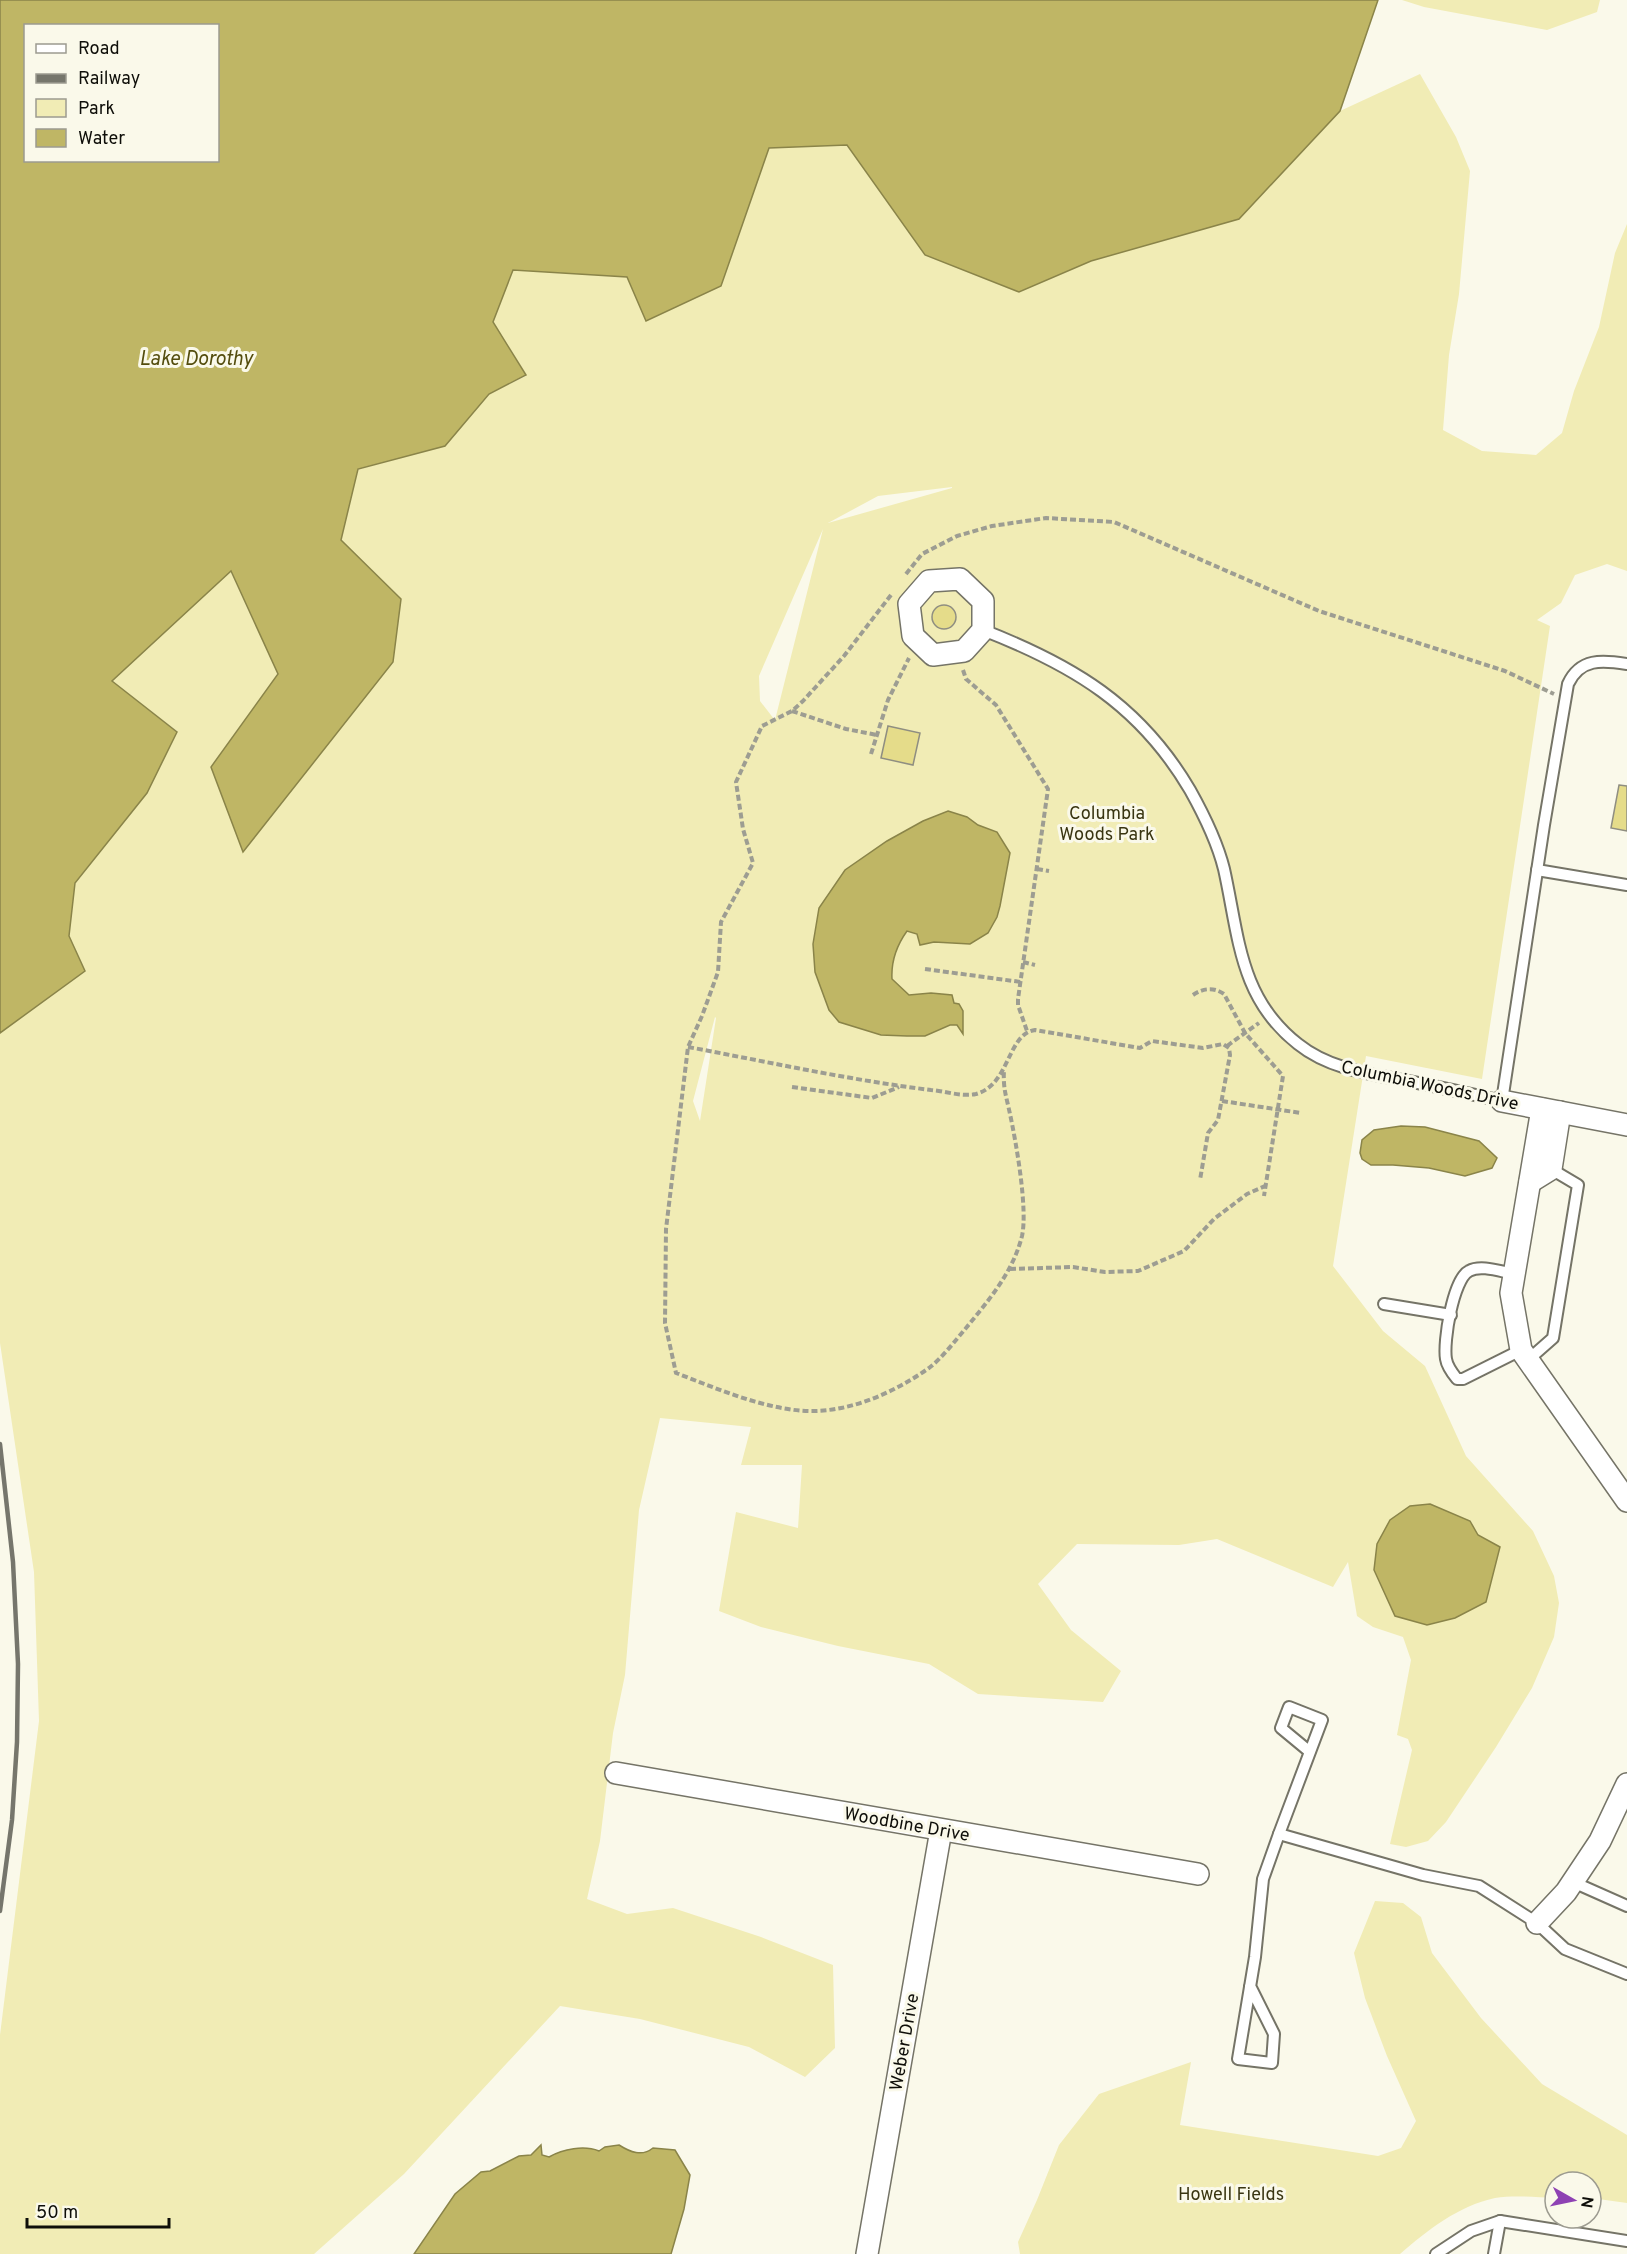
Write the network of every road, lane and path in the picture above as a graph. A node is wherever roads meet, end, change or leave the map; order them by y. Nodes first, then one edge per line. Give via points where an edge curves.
1 (902, 580) dead end
2 (896, 588) dead end
3 (983, 630) junction
4 (921, 644) junction
5 (956, 652) junction
6 (1627, 664) edge
7 (1565, 699) junction
8 (792, 711) junction
9 (877, 735) junction
10 (871, 754) dead end
11 (1037, 869) junction
12 (1537, 870) junction
13 (1049, 871) dead end
14 (1627, 885) edge
15 (1023, 962) junction
16 (1035, 964) dead end
17 (925, 969) dead end
18 (1021, 982) junction
19 (1193, 995) dead end
20 (1269, 1015) junction
21 (1028, 1031) junction
22 (1245, 1033) junction
23 (1227, 1046) junction
24 (688, 1047) junction
25 (1004, 1070) junction
26 (792, 1087) dead end
27 (904, 1087) junction
28 (1222, 1101) junction
29 (1502, 1101) junction
30 (1278, 1110) junction
31 (1551, 1111) junction
32 (1301, 1113) dead end
33 (1627, 1125) edge
34 (1551, 1169) junction
35 (1200, 1180) dead end
36 (1530, 1182) junction
37 (1265, 1186) junction
38 (1263, 1196) dead end
39 (1010, 1269) junction
40 (1515, 1274) junction
41 (1384, 1304) dead end
42 (1451, 1315) junction
43 (1525, 1355) junction
44 (1627, 1501) edge
45 (1310, 1752) dead end
46 (616, 1773) dead end
47 (1627, 1784) edge
48 (941, 1830) junction
49 (1279, 1834) junction
50 (1198, 1874) dead end
51 (1573, 1882) junction
52 (1627, 1906) edge
53 (1538, 1923) junction
54 (1627, 1974) edge
55 (1250, 1986) junction
56 (1500, 2221) junction
57 (1627, 2241) edge
58 (867, 2254) edge
59 (1436, 2254) edge
60 (1494, 2254) edge

1 - 7 path via 922,554 957,536 1047,518 1114,522 1319,611 1505,671
2 - 8 path via 844,656
3 - 4 street via 983,601 960,579 929,581 909,604 913,636
3 - 5 street via 964,651
3 - 20 lane, Columbia Woods Drive via 1027,647 1083,677 1122,707 1162,747 1211,831 1224,870 1248,978
4 - 5 street via 933,655
4 - 9 path via 909,657 888,700
5 - 11 path via 966,679 996,705 1048,789
6 - 7 lane via 1580,666 1568,684
7 - 12 lane
8 - 9 path
8 - 24 path via 762,726 736,782 753,863 721,922 718,972
9 - 10 path
11 - 13 path
11 - 15 path
12 - 14 lane
12 - 29 lane
15 - 16 path
15 - 18 path
17 - 18 path
18 - 21 path via 1018,1005
19 - 22 path via 1212,989 1224,994
20 - 22 path
20 - 29 lane, Columbia Woods Drive via 1298,1045 1335,1065
21 - 23 path via 1140,1048 1152,1041 1203,1048
21 - 25 path via 1018,1041
22 - 23 path
22 - 30 path via 1283,1076
23 - 28 path via 1230,1055
24 - 27 path
24 - 39 path via 666,1240 665,1323 676,1372 736,1396 789,1409 813,1411 854,1406 930,1367 988,1302
25 - 27 path via 991,1086 974,1094
25 - 39 path via 1003,1088 1022,1197 1022,1234
26 - 27 path via 872,1098
28 - 30 path
28 - 35 path via 1218,1120 1208,1132
29 - 31 street, Columbia Woods Drive
30 - 32 path
30 - 37 path
31 - 33 street, Columbia Woods Drive
31 - 34 street
31 - 36 street, Columbia Woods Drive
34 - 36 street
34 - 43 lane via 1578,1185 1553,1338
36 - 40 street, Columbia Woods Drive
37 - 38 path
37 - 39 path via 1222,1213 1184,1251 1138,1271
40 - 42 lane via 1470,1270 1457,1284
40 - 43 street, Columbia Woods Drive via 1511,1293
41 - 42 lane
42 - 43 lane via 1446,1360 1457,1380
43 - 44 street, Columbia Woods Drive
45 - 49 lane
46 - 48 street, Woodbine Drive
47 - 51 street via 1600,1841
48 - 50 street, Woodbine Drive
48 - 58 street, Weber Drive
49 - 53 lane via 1423,1875 1479,1886
49 - 55 lane via 1263,1879
51 - 52 lane
51 - 53 street
53 - 54 lane via 1565,1949
55 - 55 lane via 1238,2059 1272,2063 1274,2034
56 - 57 lane
56 - 59 lane via 1472,2231
56 - 60 lane

